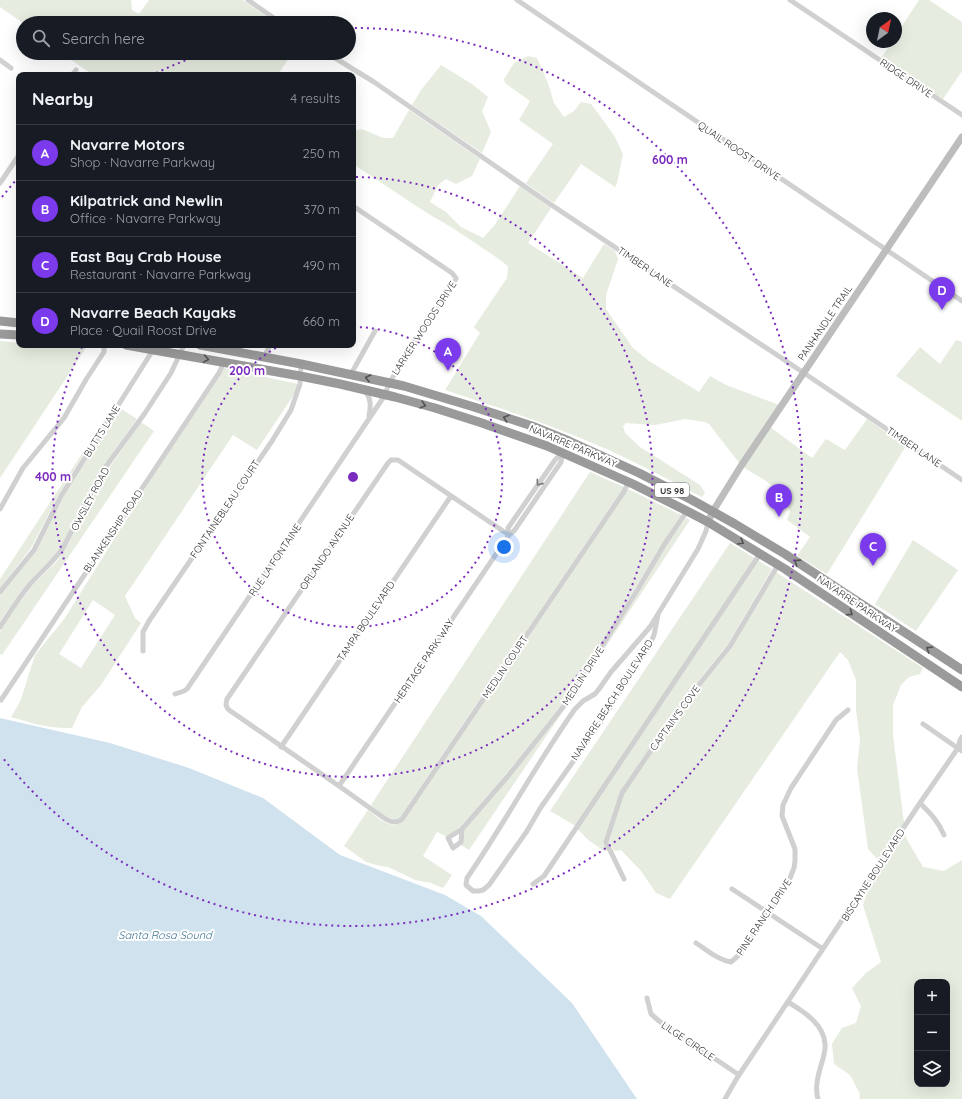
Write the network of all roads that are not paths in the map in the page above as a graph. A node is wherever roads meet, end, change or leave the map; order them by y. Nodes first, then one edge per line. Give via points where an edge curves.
1 (248, 0) edge
2 (517, 0) edge
3 (790, 0) edge
4 (271, 16) edge
5 (0, 60) edge
6 (338, 60) edge
7 (11, 68) dead end
8 (962, 115) edge
9 (962, 136) edge
10 (16, 159) edge
11 (0, 183) edge
12 (356, 208) edge
13 (886, 250) junction
14 (962, 301) edge
15 (0, 322) edge
16 (16, 323) edge
17 (375, 331) dead end
18 (0, 334) edge
19 (16, 335) edge
20 (104, 348) edge
21 (142, 348) edge
22 (183, 348) edge
23 (216, 348) edge
24 (268, 348) edge
25 (153, 350) junction
26 (181, 354) junction
27 (264, 357) junction
28 (224, 362) junction
29 (302, 364) junction
30 (804, 373) junction
31 (351, 374) junction
32 (300, 376) junction
33 (389, 382) junction
34 (365, 390) junction
35 (385, 395) junction
36 (369, 419) junction
37 (532, 426) junction
38 (563, 452) junction
39 (962, 480) edge
40 (629, 482) junction
41 (673, 490) junction
42 (451, 496) junction
43 (0, 509) edge
44 (687, 511) junction
45 (712, 511) junction
46 (708, 522) junction
47 (509, 535) junction
48 (760, 554) junction
49 (778, 565) junction
50 (0, 592) edge
51 (658, 615) junction
52 (0, 627) edge
53 (143, 651) dead end
54 (962, 670) edge
55 (962, 687) edge
56 (175, 694) dead end
57 (1, 700) edge
58 (848, 710) dead end
59 (923, 724) dead end
60 (962, 737) edge
61 (281, 746) junction
62 (961, 748) edge
63 (339, 786) junction
64 (920, 803) junction
65 (462, 828) dead end
66 (944, 835) dead end
67 (624, 879) dead end
68 (533, 884) dead end
69 (732, 888) dead end
70 (768, 913) junction
71 (696, 943) dead end
72 (823, 949) junction
73 (647, 998) dead end
74 (788, 1002) junction
75 (739, 1075) junction
76 (726, 1099) edge
77 (818, 1099) edge

1 - 4 street
2 - 13 street, QUAIL ROOST DRIVE
3 - 8 street, RIDGE DRIVE
5 - 7 street
6 - 30 street, TIMBER LANE
9 - 13 street, PANHANDLE TRAIL
10 - 11 street
12 - 33 street, LARKER WOODS DRIVE via 456,278
13 - 14 street, QUAIL ROOST DRIVE
13 - 30 street, PANHANDLE TRAIL
15 - 16 highway
17 - 31 street
18 - 19 highway
20 - 43 street via 64,418 23,468
21 - 25 highway, NAVARRE PARKWAY / US 98
22 - 26 street, OWSLEY ROAD
23 - 27 highway, NAVARRE PARKWAY / US 98
24 - 27 street
25 - 26 highway, NAVARRE PARKWAY / US 98
25 - 50 street, BUTTS LANE via 61,496 34,550
26 -> 28 highway, NAVARRE PARKWAY / US 98
26 - 52 street, OWSLEY ROAD via 145,413 102,472 63,548 23,593
27 - 29 highway, NAVARRE PARKWAY / US 98
28 - 32 highway, NAVARRE PARKWAY / US 98
28 - 57 street, BLANKENSHIP ROAD
29 - 31 highway, NAVARRE PARKWAY / US 98
29 - 32 street, FONTAINEBLEAU COURT
30 - 39 street, TIMBER LANE
30 - 45 street, PANHANDLE TRAIL
33 -> 31 highway, NAVARRE PARKWAY / US 98
32 - 34 highway, NAVARRE PARKWAY / US 98
32 - 53 street, FONTAINEBLEAU COURT via 296,399 280,428 146,627 142,638
33 - 35 street, RUE LA FONTAINE
37 -> 33 highway, NAVARRE PARKWAY / US 98
34 - 35 highway, NAVARRE PARKWAY / US 98
34 - 36 street via 370,399
35 - 36 street, RUE LA FONTAINE
35 -> 38 highway, NAVARRE PARKWAY / US 98 via 482,423
36 - 56 street, RUE LA FONTAINE via 187,689
37 - 38 highway via 548,436
37 - 41 highway, NAVARRE PARKWAY / US 98 via 586,448
38 - 40 highway, NAVARRE PARKWAY / US 98
38 - 41 highway via 576,449
38 - 47 street, HERITAGE PARK WAY via 561,462
40 - 44 highway, NAVARRE PARKWAY / US 98
40 - 63 street, MEDLIN COURT via 402,819 388,821
41 - 45 highway, NAVARRE PARKWAY / US 98
42 - 47 street, ORLANDO AVENUE
42 - 61 street, TAMPA BOULEVARD
42 - 61 street, ORLANDO AVENUE via 398,460 388,462 226,704 226,708
44 - 46 highway, NAVARRE PARKWAY / US 98
44 - 65 street, MEDLIN DRIVE via 564,706
45 - 46 street, PANHANDLE TRAIL
54 -> 45 highway, NAVARRE PARKWAY / US 98 via 785,554
46 -> 48 highway, NAVARRE PARKWAY / US 98
46 - 51 street via 698,549
47 - 63 street, HERITAGE PARK WAY
48 - 49 highway, NAVARRE PARKWAY / US 98
48 - 68 street via 544,876
49 -> 55 highway, NAVARRE PARKWAY / US 98
49 - 67 street, CAPTAIN'S COVE via 730,646 677,712 622,793 606,842
51 - 51 street, NAVARRE BEACH BOULEVARD via 649,646 527,831 489,885 479,891 470,889 466,885 467,878 570,717 580,704 599,689
58 - 70 street, PINE RANCH DRIVE via 836,720 785,799 782,816 795,849 794,868
59 - 62 street
60 - 62 street, BISCAYNE BOULEVARD
61 - 63 street
62 - 64 street, BISCAYNE BOULEVARD
64 - 66 street via 939,823
64 - 72 street, BISCAYNE BOULEVARD
69 - 70 street
70 - 71 street, PINE RANCH DRIVE via 732,962 718,958
70 - 72 street
72 - 74 street, BISCAYNE BOULEVARD
73 - 75 street, LILGE CIRCLE via 652,1014 658,1021
74 - 75 street, BISCAYNE BOULEVARD
74 - 77 street via 815,1022 824,1036 825,1050 816,1089
75 - 76 street, BISCAYNE BOULEVARD

